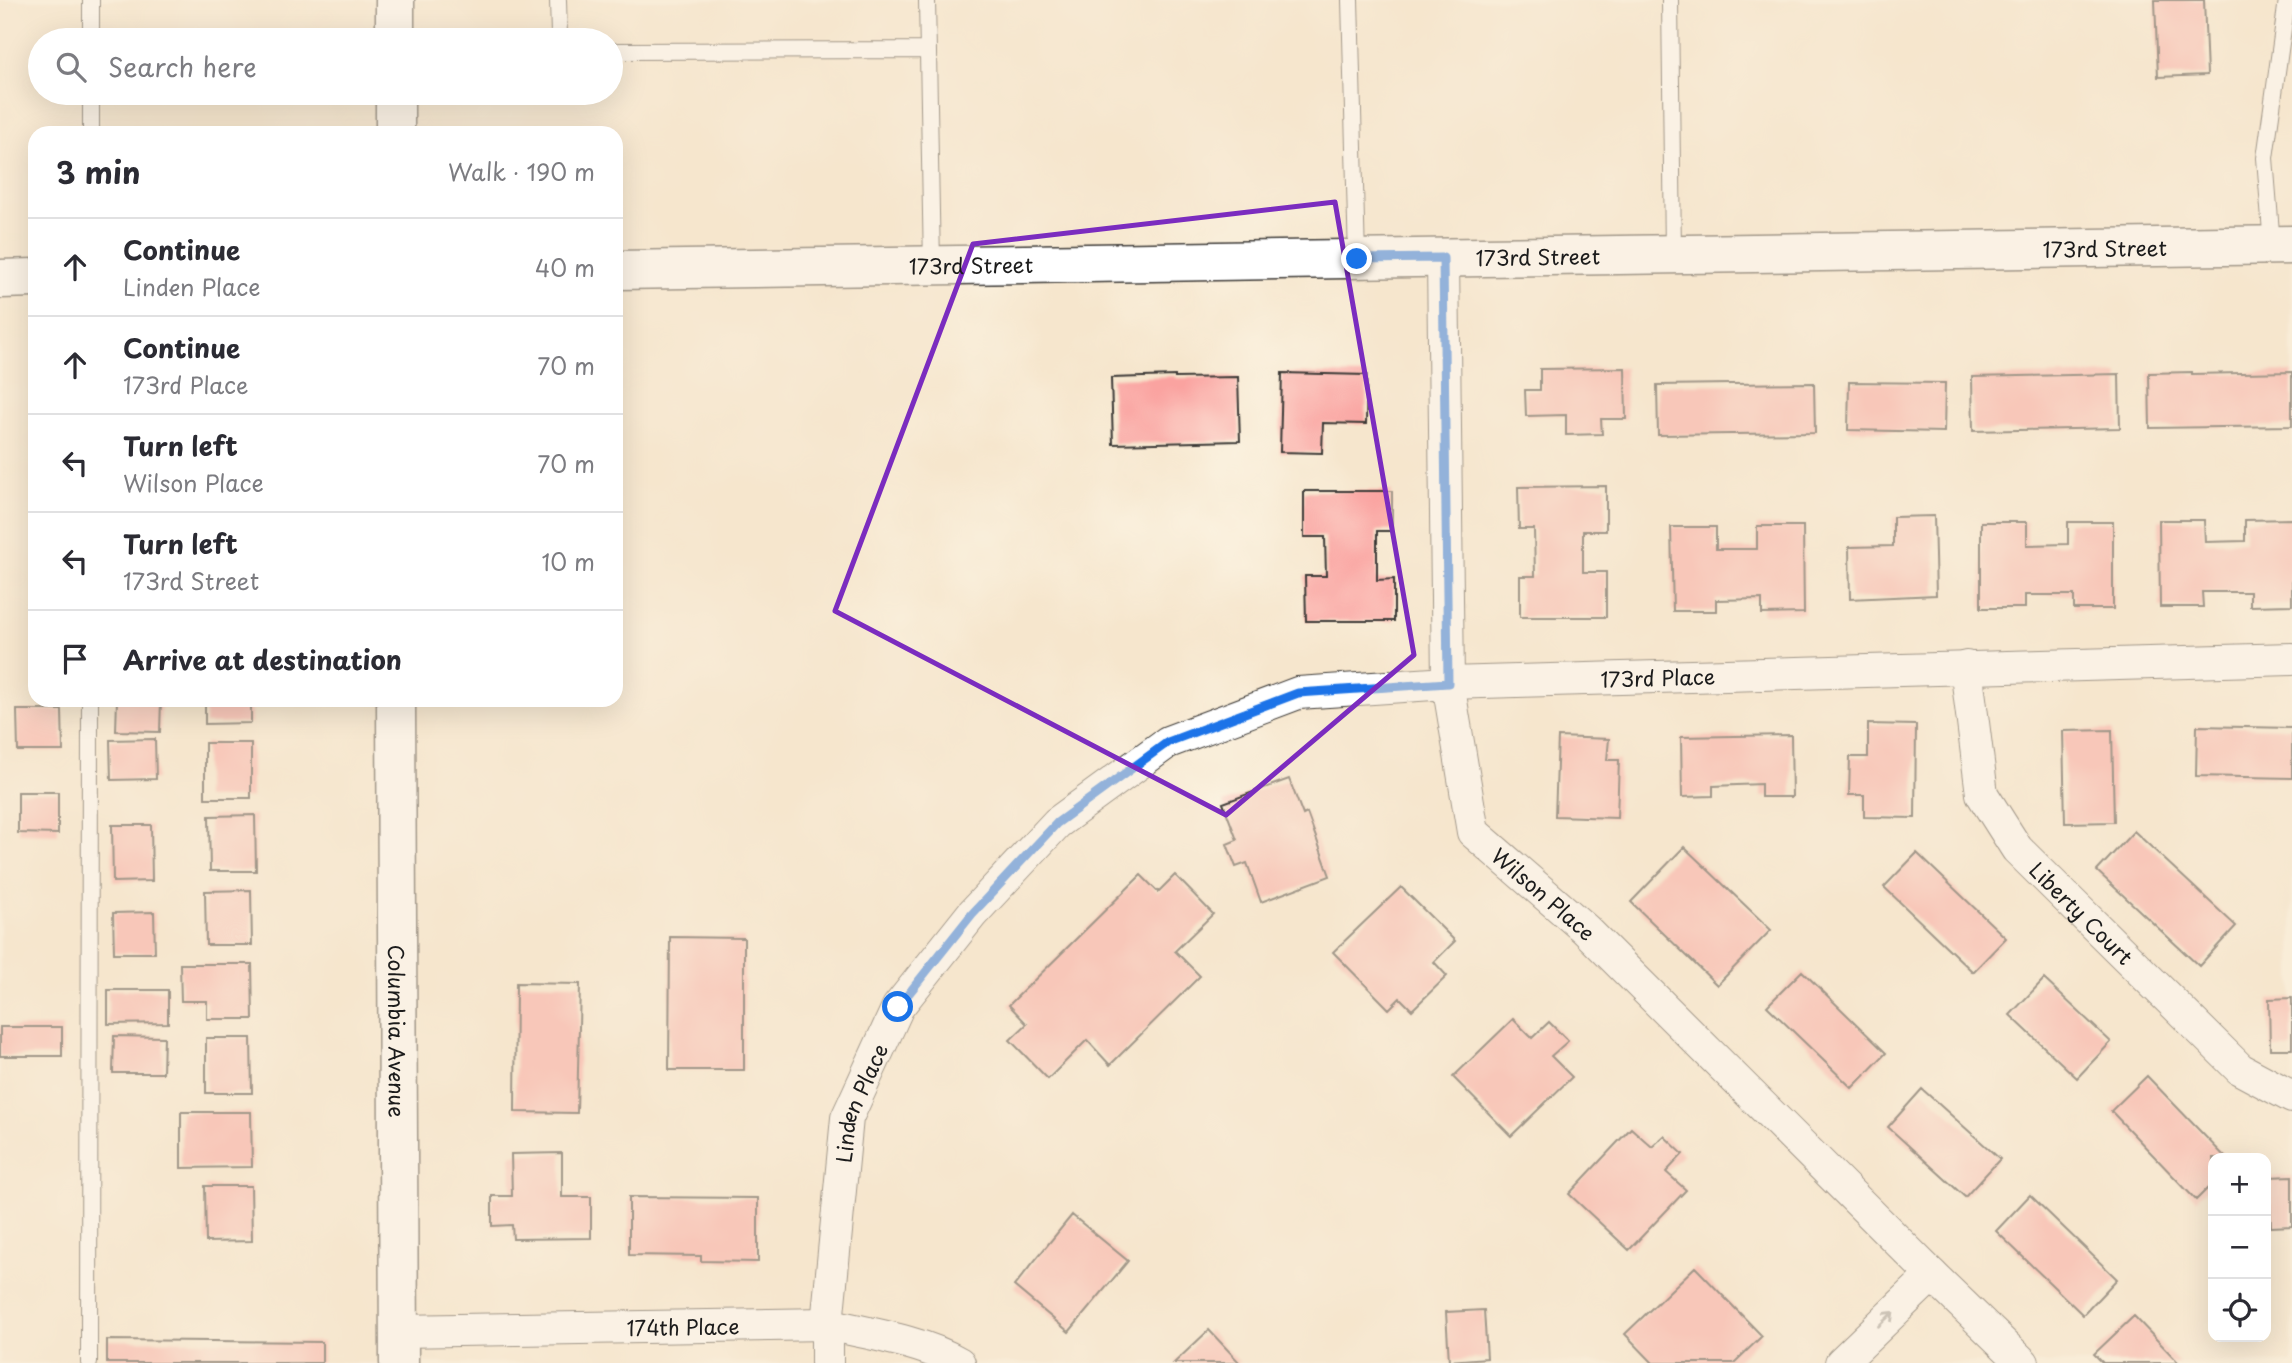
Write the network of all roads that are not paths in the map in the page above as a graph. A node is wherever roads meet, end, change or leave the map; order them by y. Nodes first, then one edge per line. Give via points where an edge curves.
1 (91, 0) edge
2 (395, 0) edge
3 (558, 0) edge
4 (927, 0) edge
5 (1350, 0) edge
6 (1670, 0) edge
7 (2287, 0) edge
8 (91, 28) edge
9 (395, 28) edge
10 (559, 28) edge
11 (928, 50) junction
12 (623, 51) edge
13 (91, 105) edge
14 (395, 105) edge
15 (91, 126) edge
16 (395, 126) edge
17 (2282, 245) edge
18 (1673, 254) junction
19 (1443, 258) junction
20 (1357, 259) junction
21 (932, 265) junction
22 (623, 270) edge
23 (28, 278) edge
24 (0, 279) edge
25 (2292, 659) edge
26 (1966, 667) junction
27 (1448, 683) junction
28 (90, 707) edge
29 (396, 707) edge
30 (1057, 823) joint
31 (2292, 1097) edge
32 (1932, 1275) junction
33 (827, 1324) junction
34 (399, 1347) edge
35 (89, 1363) edge
36 (827, 1363) edge
37 (959, 1363) edge
38 (1841, 1363) edge
39 (2023, 1363) edge

1 - 8 lane
2 - 9 street
3 - 10 lane
4 - 11 lane
5 - 20 lane
6 - 18 lane
7 - 17 lane via 2265,158
11 - 12 lane
11 - 21 lane
13 - 15 lane
14 - 16 street
17 - 18 street, 173rd Street
18 - 19 street, 173rd Street
19 - 20 street, 173rd Street
19 - 27 street, Wilson Place
20 - 21 street, 173rd Street
21 - 22 street, 173rd Street
23 - 24 street
25 - 26 street, 173rd Place
26 - 27 street, 173rd Place
26 - 31 street, Liberty Court via 1982,794 2017,849 2239,1069
27 - 30 street, 173rd Place via 1298,693 1168,742
27 - 32 street, Wilson Place via 1473,832 1585,929
28 - 35 lane
29 - 34 street, Columbia Avenue
30 - 33 street, Linden Place via 972,914 898,1007 847,1118
38 -> 32 street
32 - 39 street, Wilson Place
33 - 34 street, 174th Place
33 - 36 street, Linden Place
33 - 37 street, 174th Place via 894,1339

